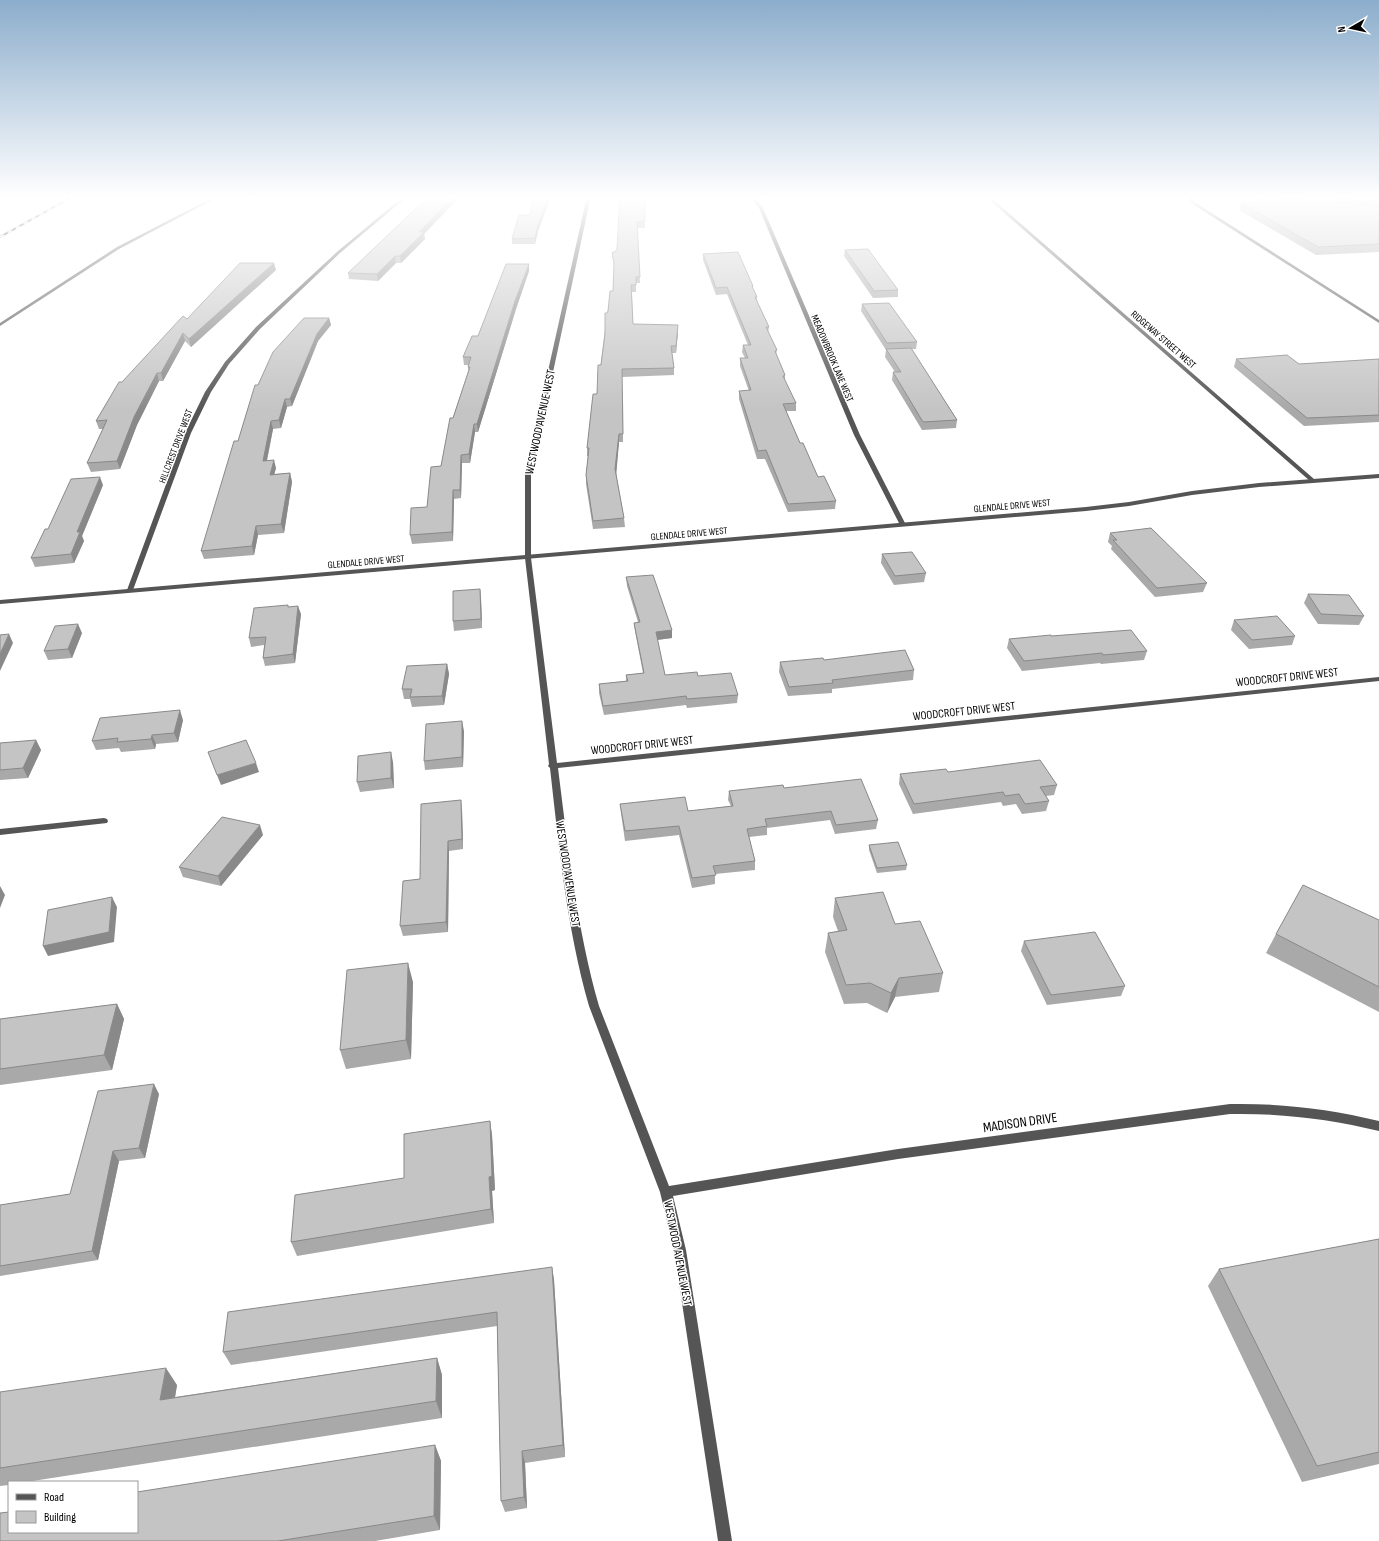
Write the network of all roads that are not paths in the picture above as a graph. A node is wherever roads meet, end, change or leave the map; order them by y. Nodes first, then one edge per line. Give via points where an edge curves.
1 (87, 268) edge
2 (322, 268) edge
3 (573, 268) edge
4 (786, 268) edge
5 (1069, 268) edge
6 (1295, 268) edge
7 (1379, 322) edge
8 (0, 325) edge
9 (1379, 476) edge
10 (1312, 480) junction
11 (903, 525) junction
12 (528, 558) junction
13 (130, 590) junction
14 (0, 602) edge
15 (1379, 679) edge
16 (552, 766) junction
17 (104, 821) dead end
18 (0, 832) edge
19 (1379, 1126) edge
20 (666, 1192) junction
21 (725, 1541) edge

1 - 8 street
2 - 13 street, HILLCREST DRIVE WEST via 258,328 227,363 208,392 188,433
3 - 12 street, WESTWOOD AVENUE WEST via 528,474
4 - 11 street, MEADOWBROOK LANE WEST via 857,435
5 - 10 street, RIDGEWAY STREET WEST
6 - 7 street
9 - 10 street, GLENDALE DRIVE WEST
10 - 11 street, GLENDALE DRIVE WEST via 1192,493 1086,509
11 - 12 street, GLENDALE DRIVE WEST
12 - 13 street, GLENDALE DRIVE WEST
12 - 16 street, WESTWOOD AVENUE WEST
13 - 14 street, GLENDALE DRIVE WEST
15 - 16 street, WOODCROFT DRIVE WEST
16 - 20 street, WESTWOOD AVENUE WEST via 568,882 588,985
17 - 18 street
19 - 20 street, MADISON DRIVE via 1348,1118 1290,1110 1230,1109 898,1154
20 - 21 street, WESTWOOD AVENUE WEST via 680,1250

